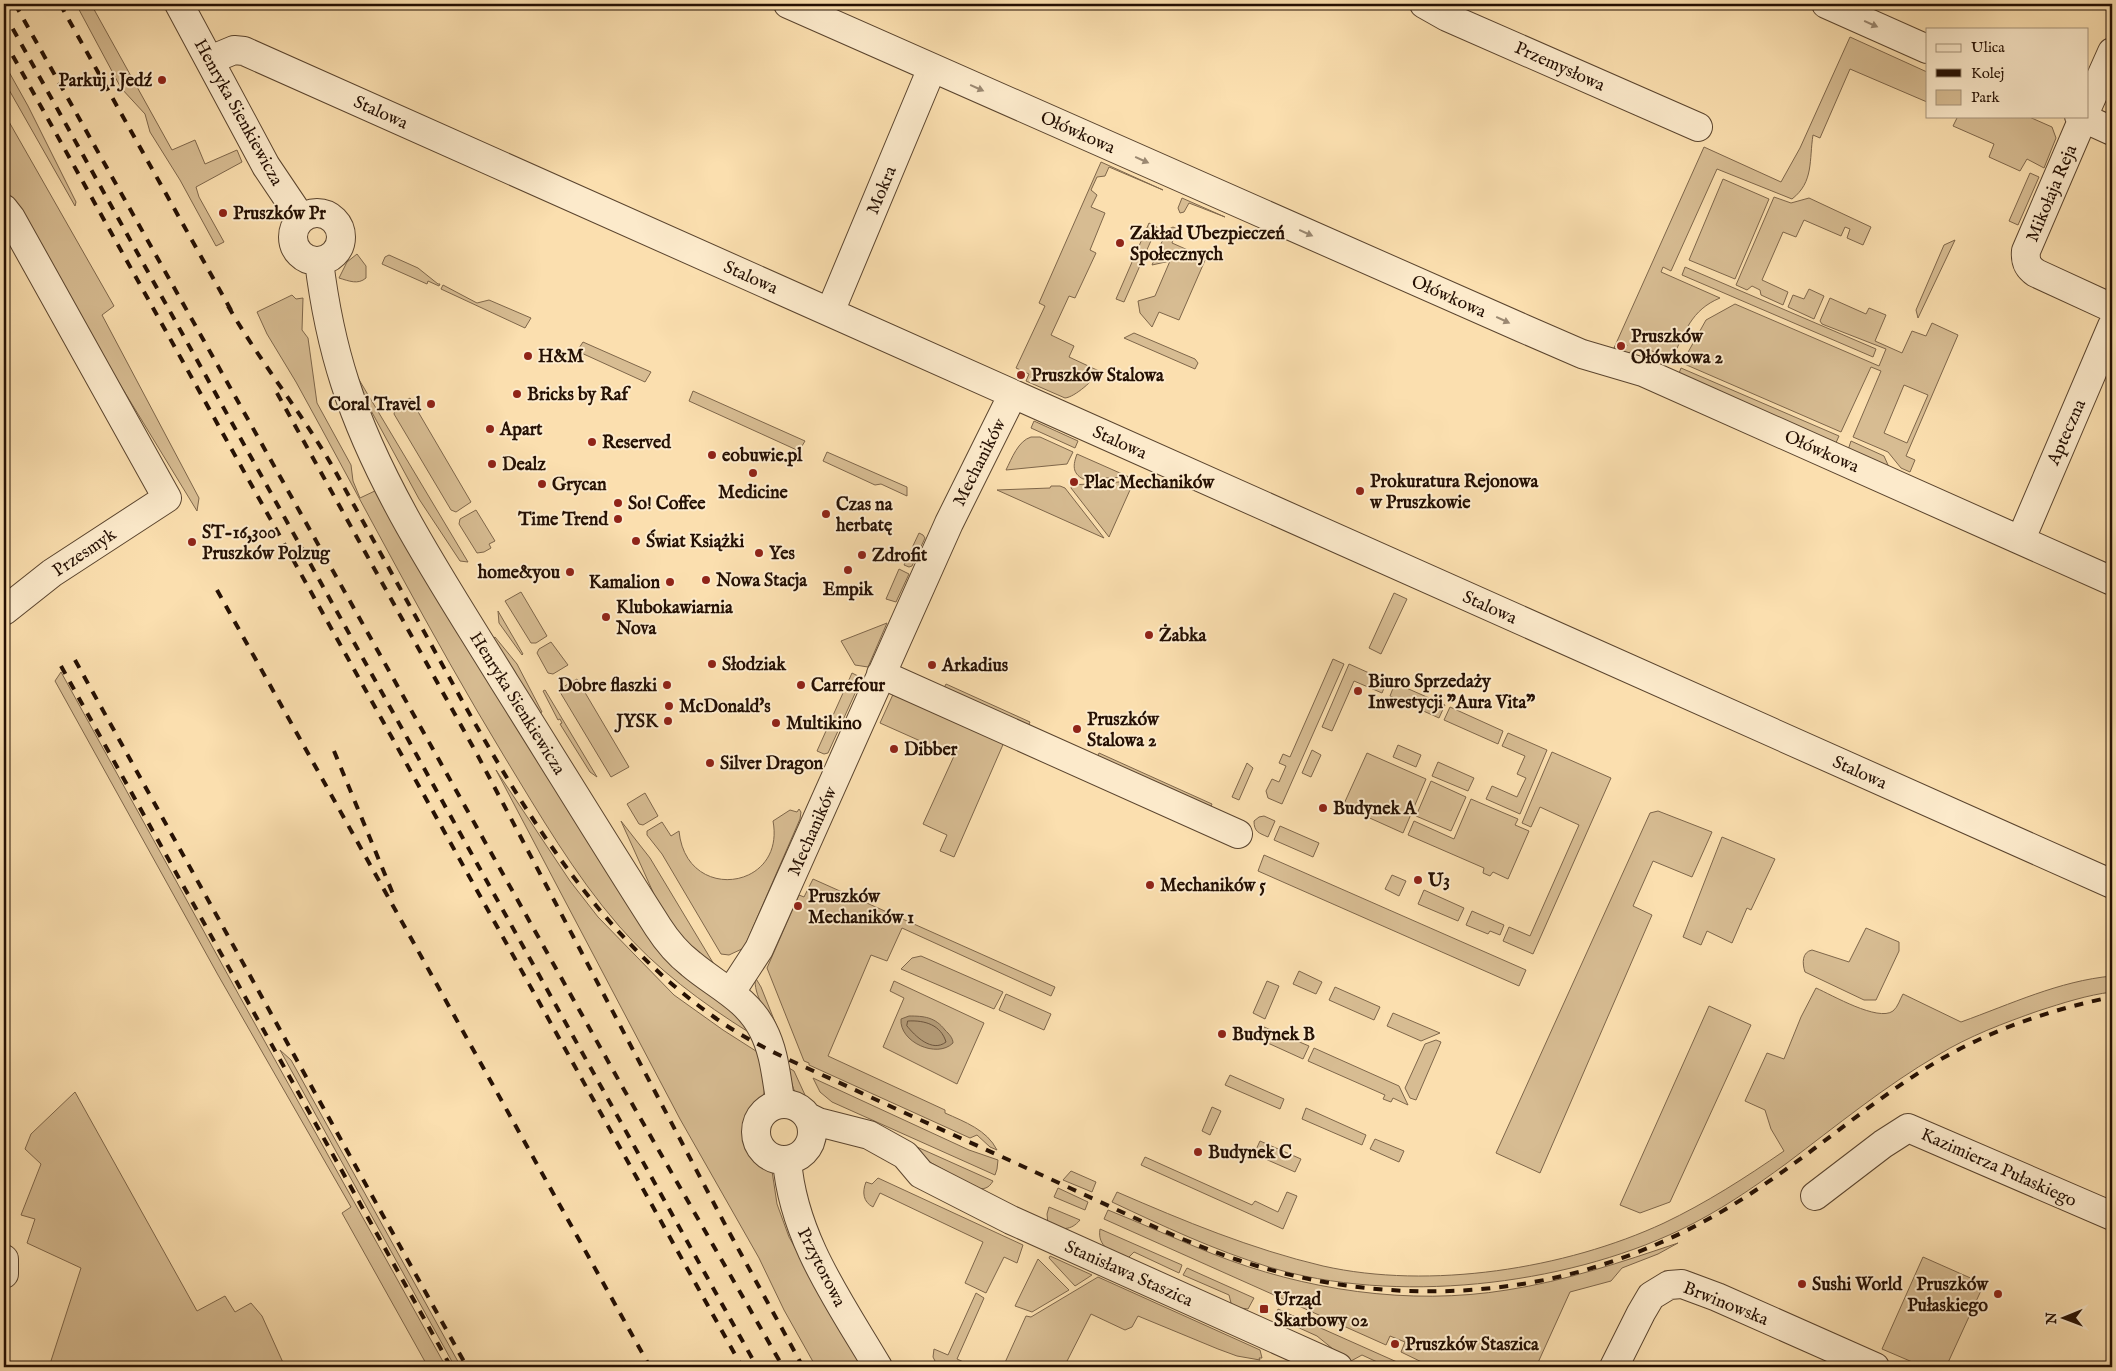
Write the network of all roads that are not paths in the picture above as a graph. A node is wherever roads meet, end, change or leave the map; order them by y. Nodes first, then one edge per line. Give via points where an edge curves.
1 (179, 4) edge
2 (788, 4) edge
3 (1424, 4) edge
4 (1826, 4) edge
5 (1926, 49) edge
6 (2112, 52) edge
7 (210, 60) junction
8 (932, 68) junction
9 (2088, 104) edge
10 (2082, 118) edge
11 (2088, 118) edge
12 (1698, 126) dead end
13 (2112, 131) edge
14 (301, 218) junction
15 (6, 220) edge
16 (319, 261) junction
17 (2112, 308) edge
18 (830, 312) junction
19 (2112, 326) edge
20 (1013, 394) junction
21 (2021, 539) junction
22 (2112, 581) edge
23 (4, 610) edge
24 (881, 674) junction
25 (1238, 834) dead end
26 (2112, 884) edge
27 (731, 992) junction
28 (781, 1104) junction
29 (808, 1117) junction
30 (809, 1144) junction
31 (787, 1160) junction
32 (921, 1174) junction
33 (1815, 1196) dead end
34 (2112, 1216) edge
35 (4, 1259) edge
36 (4, 1274) edge
37 (878, 1367) edge
38 (1338, 1367) edge
39 (1614, 1367) edge
40 (1876, 1367) edge

1 - 7 street, Henryka Sienkiewicza
2 - 8 street, Ołówkowa
3 - 12 street, Przemysłowa via 1447,17
4 -> 5 street
6 - 9 street, Mikołaja Reja
7 - 14 street, Henryka Sienkiewicza via 266,166
7 - 18 street, Stalowa via 234,50 244,52
8 - 18 street, Mokra
8 -> 21 street, Ołówkowa via 1531,332 1582,354 1643,372
10 - 17 street, Mikołaja Reja via 2026,251 2027,262 2036,273
11 - 13 street
14 - 16 street via 293,233 293,242 303,256
14 - 16 street via 316,212 325,214 338,224 341,232 338,248 327,259
15 - 23 street, Przesmyk via 167,498 52,573
16 - 27 street, Henryka Sienkiewicza via 327,315 345,383 377,462 416,535 658,927 685,959
18 - 20 street, Stalowa
19 - 21 street, Apteczna
20 - 24 street, Mechaników via 949,523
20 - 26 street, Stalowa
21 - 22 street, Ołówkowa
24 - 25 street
24 - 27 street, Mechaników via 759,949
27 - 28 street, Henryka Sienkiewicza via 752,1013 768,1040
28 - 29 street via 798,1107
28 - 31 street via 765,1111 756,1126 756,1134 763,1150 778,1159
29 - 30 street via 812,1130
29 - 32 street, Stanisława Staszica via 854,1130 886,1144 905,1155
30 - 31 street via 802,1153
30 - 32 street, Stanisława Staszica via 839,1144 900,1170
31 - 37 street, Przytorowa via 795,1211 809,1249
32 - 38 street, Stanisława Staszica via 1011,1220
33 - 34 street, Kazimierza Pułaskiego via 1908,1128
35 - 36 street
39 - 40 street, Brwinowska via 1651,1296 1669,1285 1682,1284

